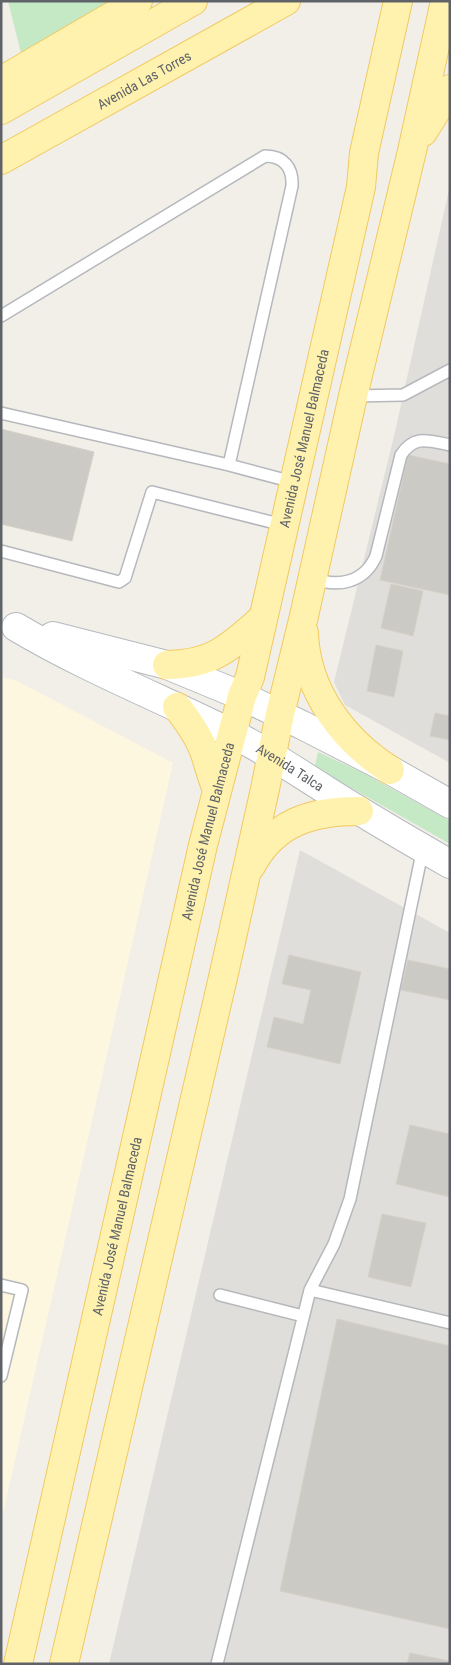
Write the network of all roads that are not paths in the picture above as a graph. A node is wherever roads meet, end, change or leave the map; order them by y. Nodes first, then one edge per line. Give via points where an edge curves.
1 (138, 1) edge
2 (193, 1) edge
3 (286, 1) edge
4 (398, 1) edge
5 (445, 1) edge
6 (1, 81) edge
7 (450, 89) edge
8 (1, 110) edge
9 (412, 151) junction
10 (1, 160) edge
11 (1, 316) edge
12 (450, 370) edge
13 (353, 396) junction
14 (1, 413) edge
15 (450, 445) edge
16 (229, 465) junction
17 (293, 482) junction
18 (283, 525) junction
19 (1, 552) edge
20 (312, 578) junction
21 (304, 616) junction
22 (262, 619) junction
23 (8, 625) edge
24 (167, 664) junction
25 (242, 696) junction
26 (178, 707) junction
27 (280, 714) junction
28 (232, 734) junction
29 (272, 755) junction
30 (390, 770) junction
31 (217, 789) junction
32 (450, 804) edge
33 (359, 811) junction
34 (422, 848) junction
35 (450, 864) edge
36 (243, 883) junction
37 (1, 1285) edge
38 (310, 1290) junction
39 (220, 1295) dead end
40 (303, 1316) junction
41 (450, 1324) edge
42 (1, 1376) edge
43 (18, 1664) edge
44 (64, 1664) edge
45 (217, 1664) edge

1 - 6 main road
2 - 8 main road
3 - 10 main road, Avenida Las Torres
4 - 17 main road, Avenida José Manuel Balmaceda via 364,153 361,187
5 - 9 main road
7 - 9 main road
9 - 13 main road
11 - 16 lane via 265,156 279,158 290,168 292,186
12 - 13 lane via 403,395
13 - 20 main road
14 - 16 lane
15 - 20 lane via 418,441 410,444 401,455 376,556 361,576 332,584
16 - 17 lane
17 - 18 main road, Avenida José Manuel Balmaceda
18 - 19 lane via 152,492 125,578 119,582
18 - 22 main road, Avenida José Manuel Balmaceda
20 - 21 main road
21 - 27 main road
21 - 30 main road via 308,658 323,699 344,732
22 - 24 main road via 228,648 213,656 198,662
22 - 25 main road, Avenida José Manuel Balmaceda via 250,677
23 - 24 main road, Avenida Talca
23 - 26 main road, Avenida Talca
24 - 25 main road, Avenida Talca
25 - 27 main road, Avenida Talca
25 - 28 main road, Avenida José Manuel Balmaceda
26 - 28 main road, Avenida Talca
26 - 31 main road via 198,737
27 - 29 main road
27 - 30 main road, Avenida Talca
28 - 29 main road, Avenida Talca
28 - 31 main road, Avenida José Manuel Balmaceda
29 - 33 main road, Avenida Talca
29 - 36 main road
30 - 32 main road, Avenida Talca
31 - 43 main road, Avenida José Manuel Balmaceda
33 - 34 main road, Avenida Talca
33 - 36 main road via 323,813 289,825 263,848
34 - 35 main road, Avenida Talca
34 - 38 lane via 350,1199 334,1244
36 - 44 main road
37 - 42 lane via 22,1290
38 - 40 lane
38 - 41 lane
39 - 40 lane
40 - 45 lane

